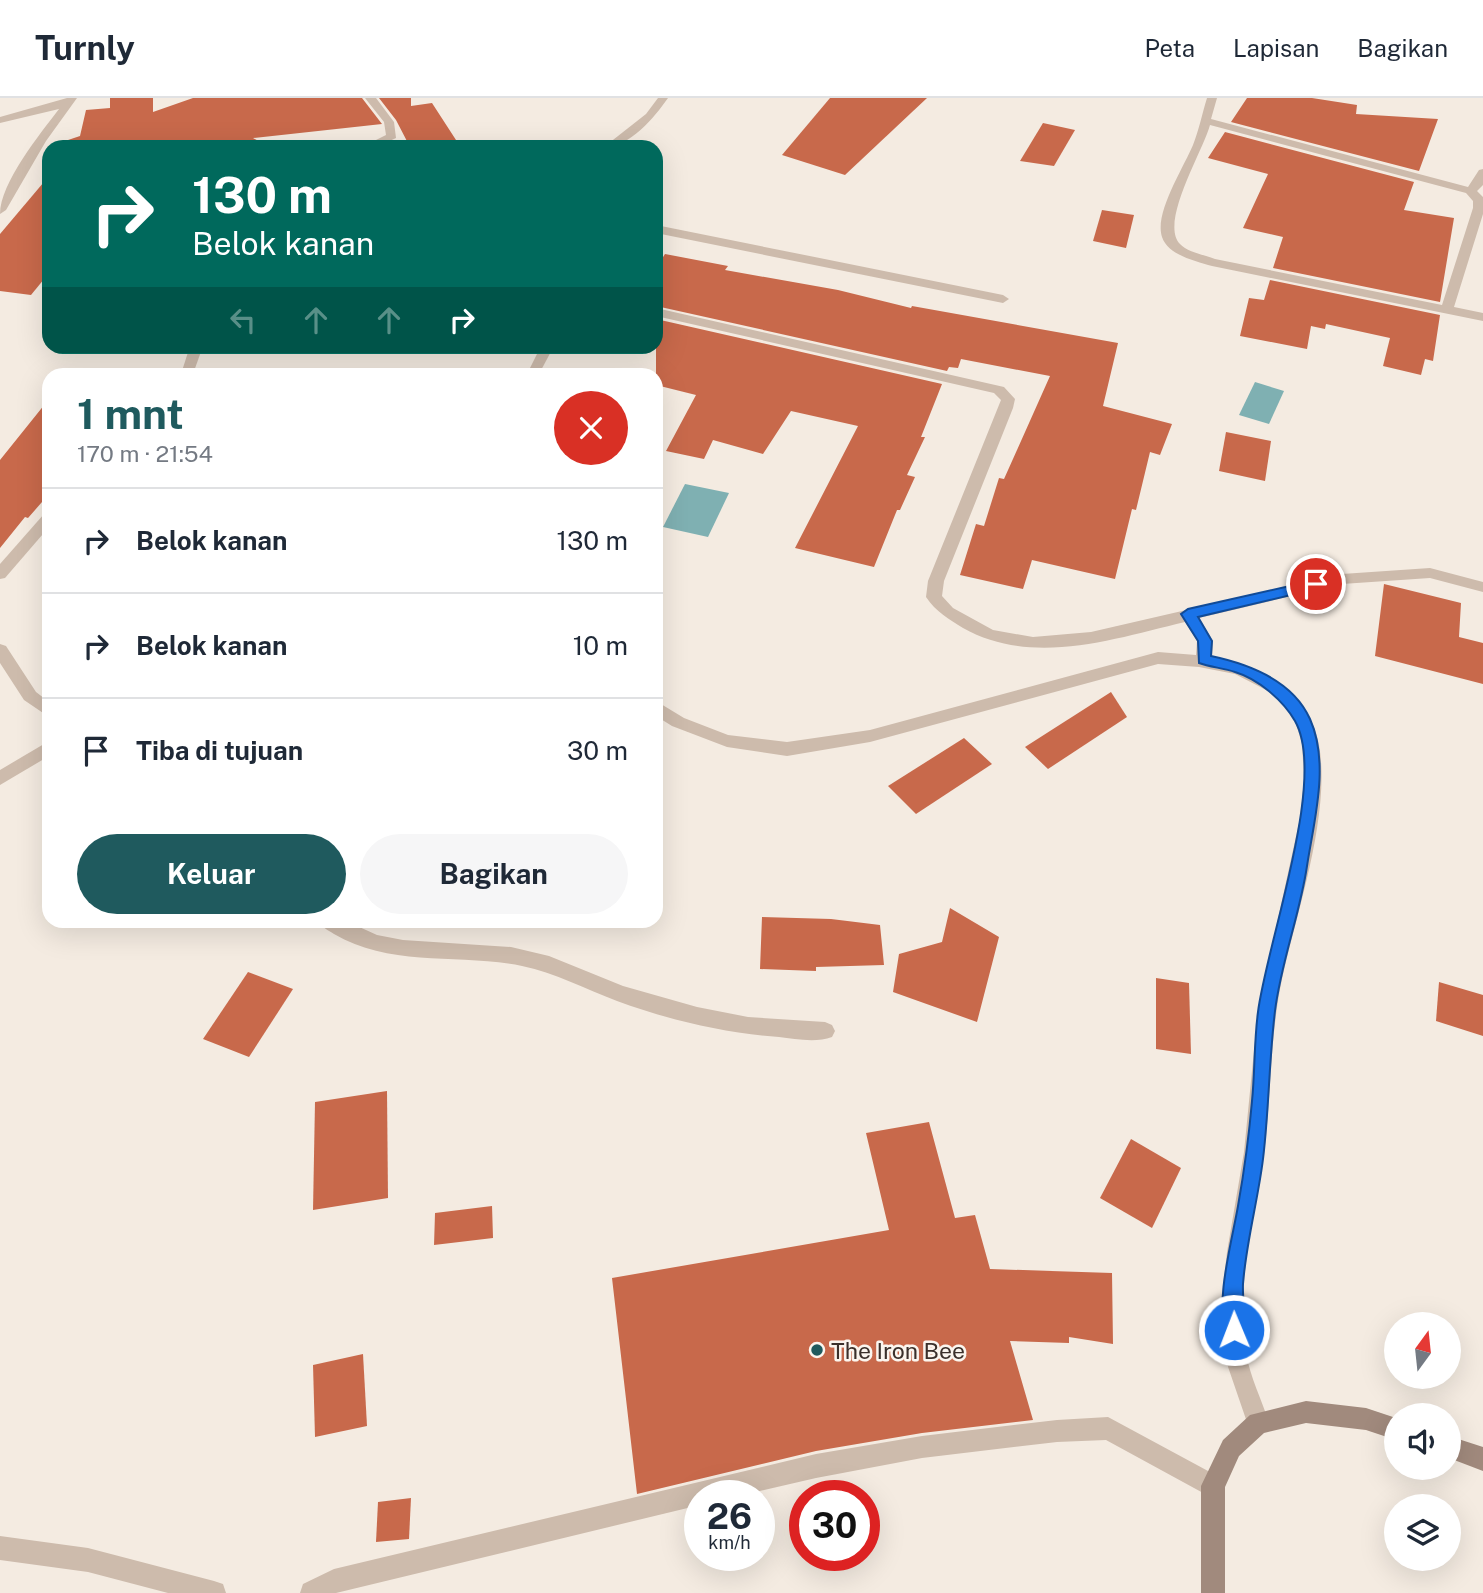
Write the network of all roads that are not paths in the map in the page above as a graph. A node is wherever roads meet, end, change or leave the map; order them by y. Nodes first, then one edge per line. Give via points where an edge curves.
1 (370, 98) edge
2 (663, 98) edge
3 (1212, 98) edge
4 (70, 101) edge
5 (0, 120) edge
6 (1206, 121) junction
7 (385, 140) edge
8 (619, 140) edge
9 (1483, 172) edge
10 (1470, 191) junction
11 (0, 210) edge
12 (663, 230) edge
13 (1003, 299) dead end
14 (1447, 308) junction
15 (663, 314) edge
16 (1483, 317) edge
17 (42, 526) edge
18 (0, 574) edge
19 (1483, 587) edge
20 (1188, 614) junction
21 (0, 650) edge
22 (1204, 659) junction
23 (42, 705) edge
24 (663, 712) edge
25 (42, 752) edge
26 (0, 778) edge
27 (339, 928) edge
28 (825, 1031) dead end
29 (1258, 1423) junction
30 (1384, 1425) edge
31 (1461, 1451) edge
32 (1483, 1459) edge
33 (1213, 1486) junction
34 (0, 1548) edge
35 (214, 1593) edge
36 (312, 1593) edge
37 (1213, 1593) edge

1 - 7 street via 384,113 392,133
2 - 8 street via 650,116
3 - 6 street
4 - 5 street
4 - 11 street
6 - 10 street
6 - 14 street via 1168,217 1168,237 1177,249 1212,262
9 - 10 street
10 - 14 street via 1479,200 1477,216
12 - 13 street
14 - 16 street
15 - 20 street via 999,390 1008,399 936,581 934,597 948,612 989,635 1032,643 1091,638
17 - 18 street
19 - 20 street via 1430,573 1342,579
20 - 22 street via 1205,641
21 - 23 street via 30,696
22 - 24 street via 1158,658 883,733 787,749 727,741
22 - 29 street via 1241,668 1280,691 1303,720 1311,753 1310,795 1295,889 1267,1009 1261,1102 1233,1285 1235,1352
25 - 26 street
27 - 28 street via 395,949 538,961 624,995 700,1018 778,1030
29 - 30 main road via 1306,1412
29 - 33 main road via 1231,1448
31 - 32 main road
33 - 36 street via 1108,1428 922,1447 816,1466 334,1581
33 - 37 main road
34 - 35 street via 101,1563

